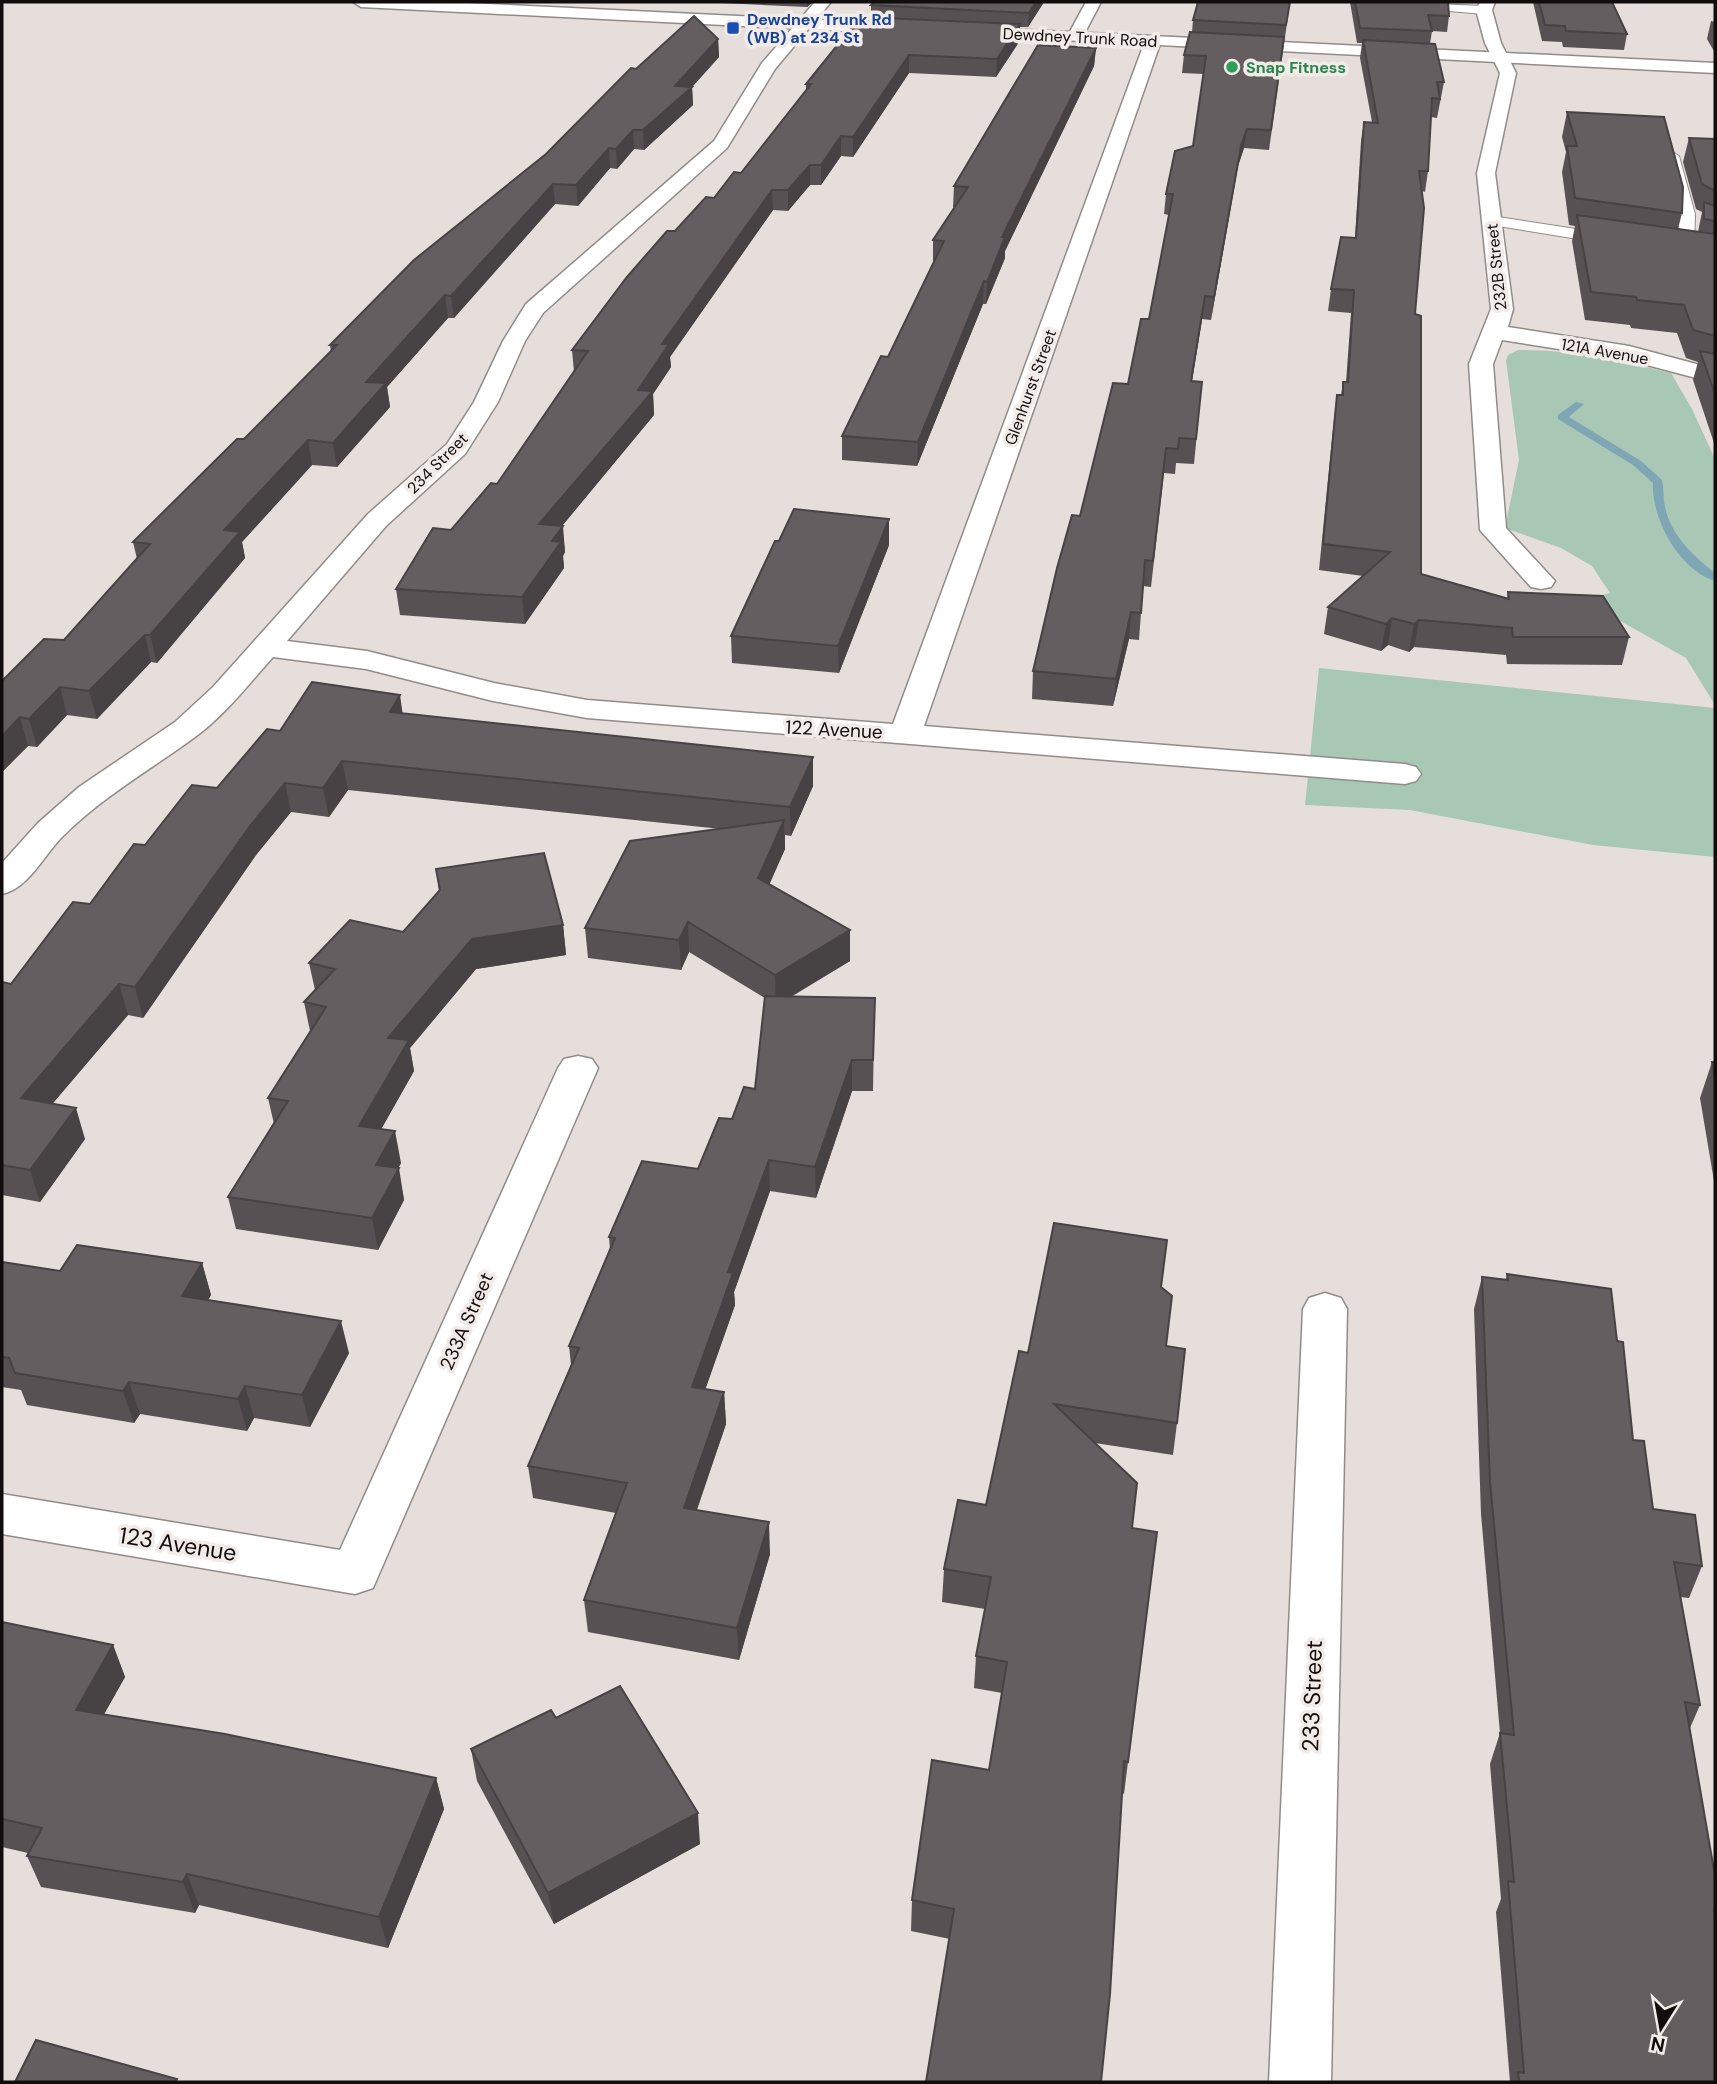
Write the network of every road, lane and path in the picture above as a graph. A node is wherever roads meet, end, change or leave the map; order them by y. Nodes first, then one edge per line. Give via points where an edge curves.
1 (361, 2) edge
2 (823, 2) edge
3 (1093, 2) edge
4 (1390, 2) edge
5 (1485, 6) edge
6 (805, 24) junction
7 (927, 30) edge
8 (954, 32) edge
9 (1075, 37) junction
10 (1153, 41) junction
11 (1502, 58) junction
12 (1715, 68) edge
13 (1668, 144) edge
14 (1687, 214) junction
15 (1492, 221) junction
16 (1706, 223) edge
17 (1632, 242) edge
18 (1706, 254) edge
19 (1494, 332) junction
20 (1715, 376) edge
21 (1541, 581) dead end
22 (268, 647) junction
23 (906, 732) junction
24 (1405, 774) dead end
25 (2, 884) edge
26 (578, 1068) dead end
27 (1325, 1309) dead end
28 (2, 1514) edge
29 (355, 1573) joint
30 (1300, 2082) edge

1 - 6 street
2 - 6 street, 234 Street
3 - 9 street
4 - 5 lane
5 - 11 street, 232B Street via 1495,48
6 - 7 street
6 - 22 street, 234 Street via 768,67 737,123 713,152 534,309 468,433 377,520
8 - 9 street, Dewdney Trunk Road
9 - 10 street, Dewdney Trunk Road
10 - 11 street, Dewdney Trunk Road
10 - 23 street, Glenhurst Street
11 - 12 street, Dewdney Trunk Road
11 - 15 street, 232B Street via 1508,69 1507,86 1486,173
13 - 14 lane
14 - 16 lane
14 - 18 lane via 1679,249
15 - 17 lane
15 - 19 street, 232B Street via 1502,309
19 - 20 street, 121A Avenue via 1629,353
19 - 21 street, 232B Street via 1481,364 1493,530
22 - 23 street, 122 Avenue via 367,660 493,692 587,709 839,731
22 - 25 street, 234 Street via 194,722 81,802
23 - 24 street, 122 Avenue
26 - 29 street, 233A Street
27 - 30 street, 233 Street
28 - 29 street, 123 Avenue

